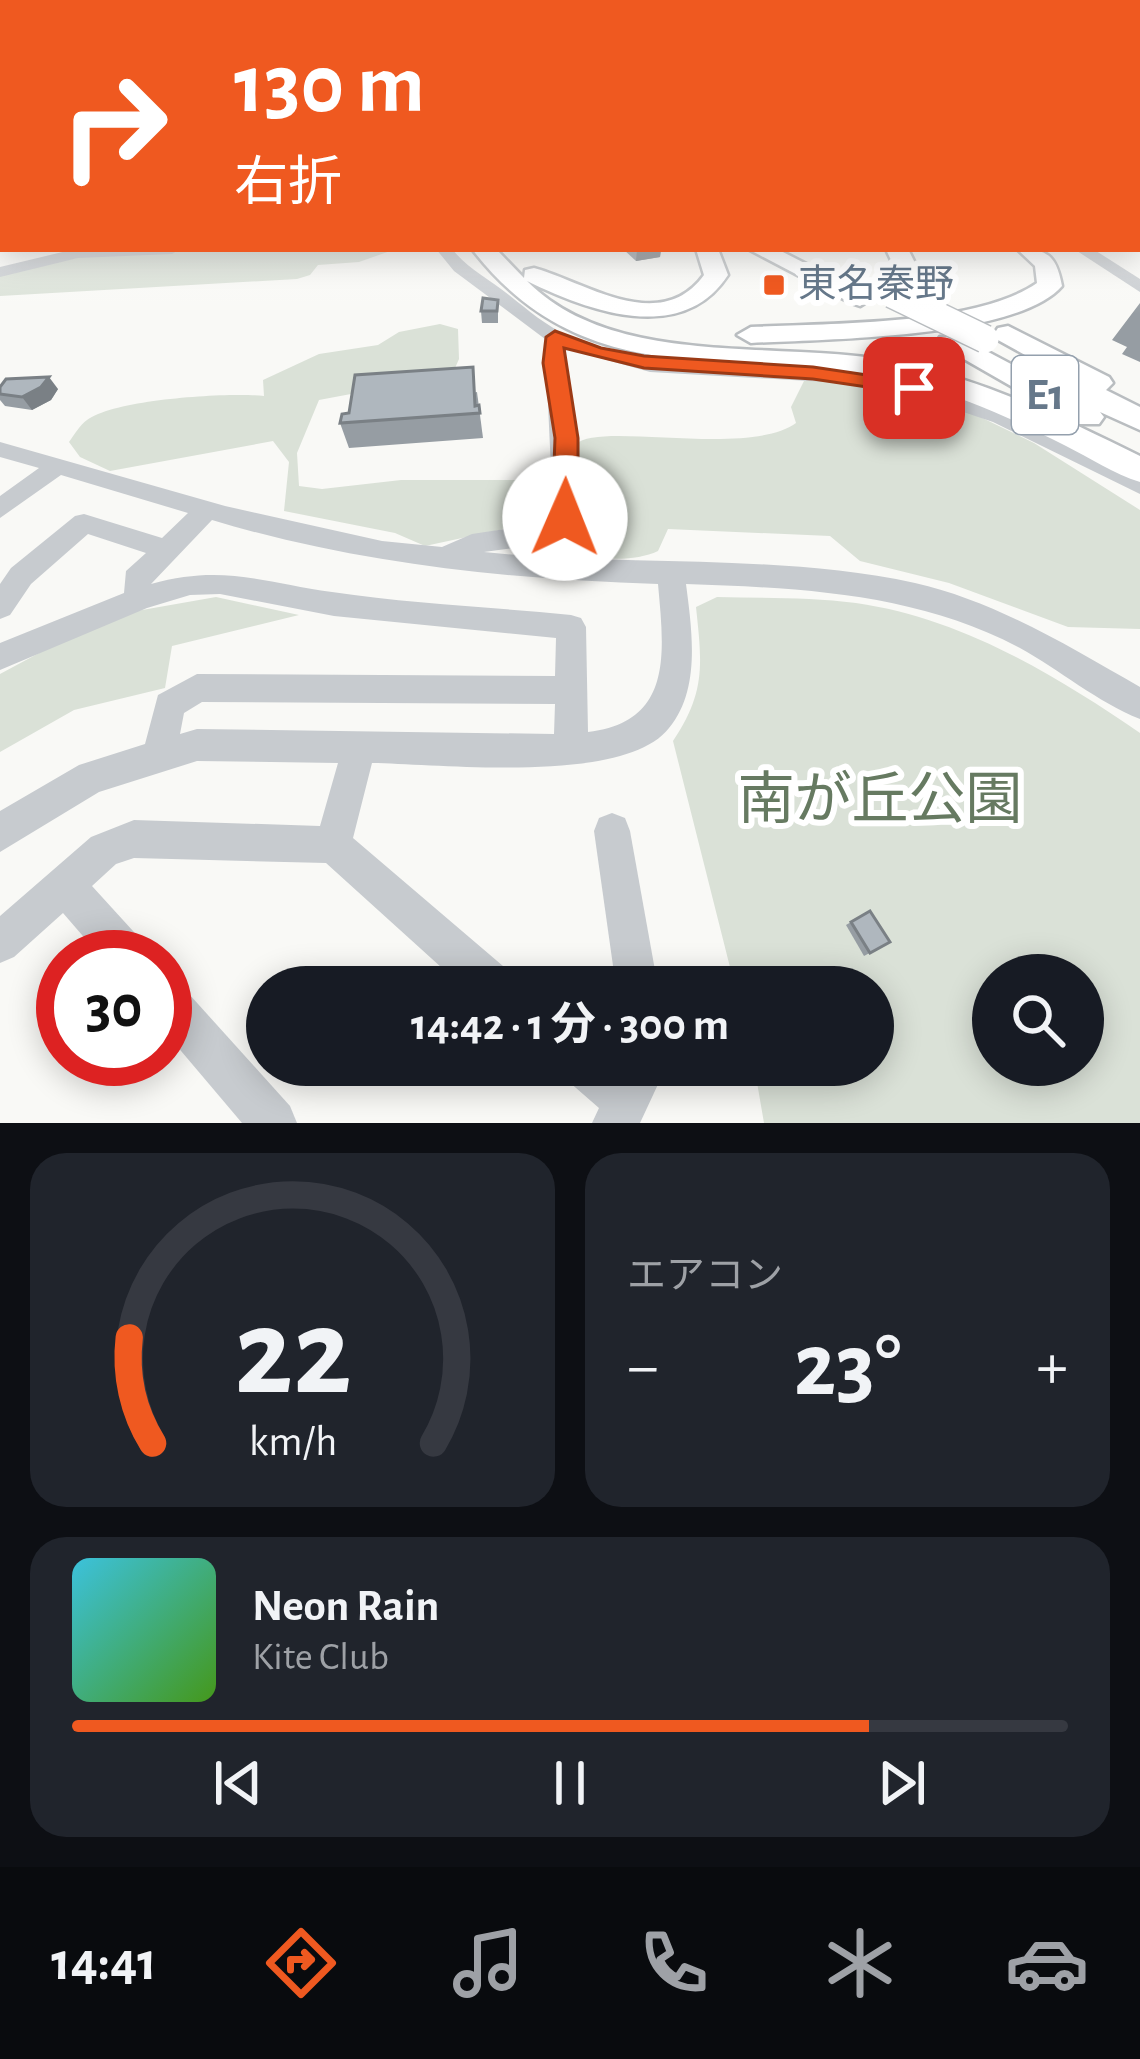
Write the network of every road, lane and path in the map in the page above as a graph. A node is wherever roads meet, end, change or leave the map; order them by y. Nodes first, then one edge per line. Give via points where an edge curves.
1 (102, 252) edge
2 (446, 252) edge
3 (493, 252) edge
4 (708, 252) edge
5 (765, 252) edge
6 (801, 252) edge
7 (898, 252) edge
8 (1018, 252) edge
9 (1032, 252) edge
10 (1087, 252) edge
11 (0, 272) edge
12 (534, 274) junction
13 (1140, 287) edge
14 (555, 337) junction
15 (996, 337) junction
16 (1140, 406) edge
17 (1140, 420) edge
18 (1140, 446) edge
19 (0, 449) edge
20 (58, 465) junction
21 (1140, 470) edge
22 (1140, 486) edge
23 (4, 502) edge
24 (208, 509) junction
25 (166, 549) junction
26 (444, 560) junction
27 (671, 574) junction
28 (139, 598) junction
29 (0, 608) edge
30 (0, 657) edge
31 (571, 690) junction
32 (1140, 704) edge
33 (359, 749) junction
34 (571, 750) junction
35 (160, 753) junction
36 (612, 831) dead end
37 (0, 834) edge
38 (333, 845) junction
39 (65, 885) junction
40 (104, 930) edge
41 (0, 944) edge
42 (471, 966) edge
43 (636, 966) edge
44 (192, 1031) edge
45 (273, 1123) edge

1 - 11 street
2 - 14 street via 464,274
3 - 9 highway via 554,305 600,324 748,335 1024,305 1050,286 1046,263
3 - 12 highway
3 - 21 highway via 538,308 597,337 903,372 974,393
4 - 12 highway via 712,284 655,308 598,304
5 - 18 highway, E1
6 - 15 highway, E1, bridge
7 - 15 highway via 906,269
8 - 12 highway via 1040,278 1012,300 747,329 623,322 570,304
10 - 13 street
14 - 22 street via 644,362 914,388 1061,443
14 - 26 street via 565,518 537,536 471,544
15 - 16 highway
15 - 17 highway, E1
19 - 20 street
20 - 23 street
20 - 24 street
24 - 25 street
24 - 26 street
25 - 28 street via 136,579
25 - 29 street via 84,523 21,576
26 - 27 street
27 - 32 street via 799,577 916,595 1028,638
27 - 34 street via 677,680 668,704 635,740
28 - 30 street
28 - 31 street via 220,583 334,604 571,627
31 - 34 street
31 - 35 street via 197,688 169,705
33 - 34 street
33 - 35 street via 197,745
33 - 38 street
35 - 37 street via 91,776
36 - 43 street
38 - 39 street via 134,839 104,850
38 - 42 street
39 - 40 street
39 - 41 street
44 - 45 street

